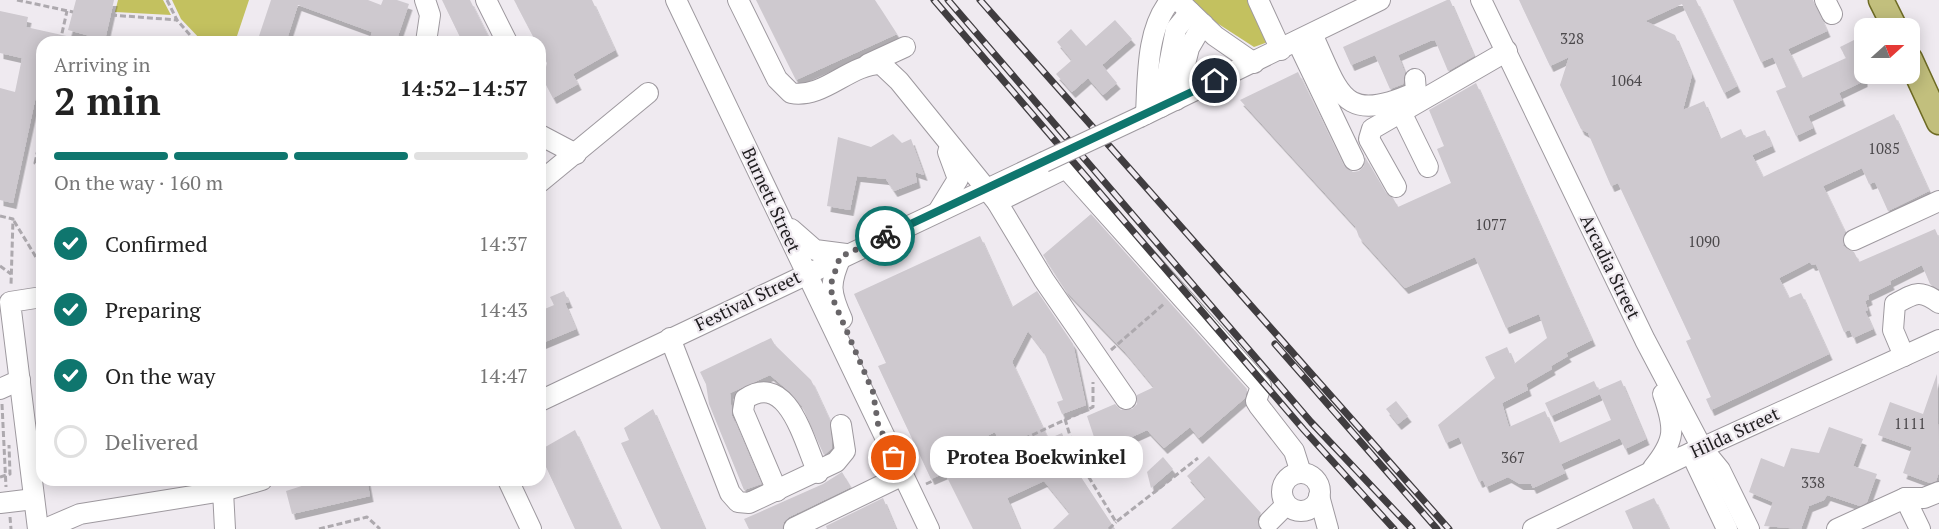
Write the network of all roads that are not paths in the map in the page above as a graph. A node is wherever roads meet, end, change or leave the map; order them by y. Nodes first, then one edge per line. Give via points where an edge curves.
1 (425, 0) edge
2 (486, 0) edge
3 (676, 0) edge
4 (738, 0) edge
5 (1171, 0) edge
6 (1258, 0) edge
7 (1380, 0) edge
8 (1481, 0) edge
9 (1881, 0) edge
10 (1190, 12) edge
11 (1890, 18) edge
12 (427, 36) edge
13 (504, 36) edge
14 (1297, 42) junction
15 (905, 47) dead end
16 (1507, 51) junction
17 (1254, 63) junction
18 (868, 64) junction
19 (1415, 80) dead end
20 (1920, 81) edge
21 (648, 93) dead end
22 (1155, 109) junction
23 (1400, 110) junction
24 (1939, 122) edge
25 (941, 132) junction
26 (546, 138) edge
27 (576, 154) junction
28 (1354, 160) dead end
29 (1428, 167) dead end
30 (546, 177) edge
31 (1396, 187) dead end
32 (992, 195) junction
33 (1939, 201) edge
34 (939, 210) junction
35 (780, 219) junction
36 (1854, 240) dead end
37 (844, 255) junction
38 (806, 273) junction
39 (36, 298) edge
40 (1939, 303) edge
41 (670, 338) junction
42 (1645, 340) junction
43 (1939, 340) edge
44 (1904, 356) junction
45 (8, 385) edge
46 (546, 398) edge
47 (1126, 399) dead end
48 (878, 424) junction
49 (842, 425) dead end
50 (1692, 452) junction
51 (818, 473) junction
52 (1649, 473) junction
53 (1311, 482) junction
54 (906, 483) junction
55 (223, 486) edge
56 (511, 486) edge
57 (777, 491) junction
58 (1939, 492) edge
59 (1905, 498) junction
60 (34, 500) junction
61 (4, 502) edge
62 (1296, 507) junction
63 (1269, 522) dead end
64 (921, 527) edge
65 (794, 528) edge
66 (38, 529) edge
67 (45, 529) edge
68 (225, 529) edge
69 (531, 529) edge
70 (1321, 529) edge
71 (1328, 529) edge
72 (1533, 529) edge
73 (1718, 529) edge
74 (1727, 529) edge
75 (1741, 529) edge
76 (1749, 529) edge
77 (1837, 529) edge
78 (1920, 529) edge

1 - 12 street via 430,15
2 - 13 street
3 - 35 street, Burnett Street
4 - 18 street via 777,79 791,93 812,92
5 - 22 street via 1159,15 1154,31
6 - 14 street
7 - 14 street, Festival Street
8 - 16 street, Arcadia Street
9 - 11 main road
10 - 17 street
10 - 22 street via 1176,29
14 - 17 street, Festival Street
14 - 19 street via 1345,100 1354,104 1393,102 1416,92
14 - 28 street
15 - 18 street
16 - 23 street
16 - 42 street, Arcadia Street
17 - 22 street, Festival Street
18 - 25 street via 881,64
20 - 24 main road
21 - 27 street
22 - 32 street, Festival Street, bridge via 1044,162
23 - 29 street
23 - 31 street via 1369,133
25 - 32 street
25 - 34 street via 958,179
26 - 27 street
27 - 30 street
32 - 34 street, Festival Street
32 - 47 street via 1044,280
32 - 53 street via 1066,168 1261,386 1258,406 1294,451 1305,458
33 - 36 street
34 - 37 street, Festival Street
35 - 37 street via 815,250
35 - 38 street, Burnett Street
37 - 38 street, Festival Street
37 - 48 street via 831,284 832,297 873,392
38 - 41 street, Festival Street
38 - 48 street, Burnett Street
39 - 45 street via 10,302
40 - 44 street via 1926,294 1914,294 1895,304 1893,330
41 - 46 street, Festival Street
41 - 57 street via 730,493 738,502 749,503
42 - 50 street, Arcadia Street
42 - 52 street via 1672,428 1669,448
43 - 44 street, Hilda Street
44 - 50 street, Hilda Street
45 - 60 street
48 - 54 street, Burnett Street
49 - 51 street via 845,451
50 - 52 street, Hilda Street
50 - 73 street, Arcadia Street
50 - 74 street
50 - 75 street
50 - 76 street, Arcadia Street via 1720,470
51 - 57 street
51 - 57 street via 787,405 768,390 756,392 745,399 743,411
52 - 72 street, Hilda Street
53 - 62 street via 1312,507
53 - 62 street via 1287,479 1282,494
53 - 71 street
54 - 64 street, Burnett Street
54 - 65 street
55 - 67 street via 80,514
55 - 68 street
56 - 69 street
58 - 59 street via 1924,498
59 - 77 street
59 - 78 street
60 - 61 street
60 - 66 street
62 - 63 street
62 - 70 street via 1313,514

